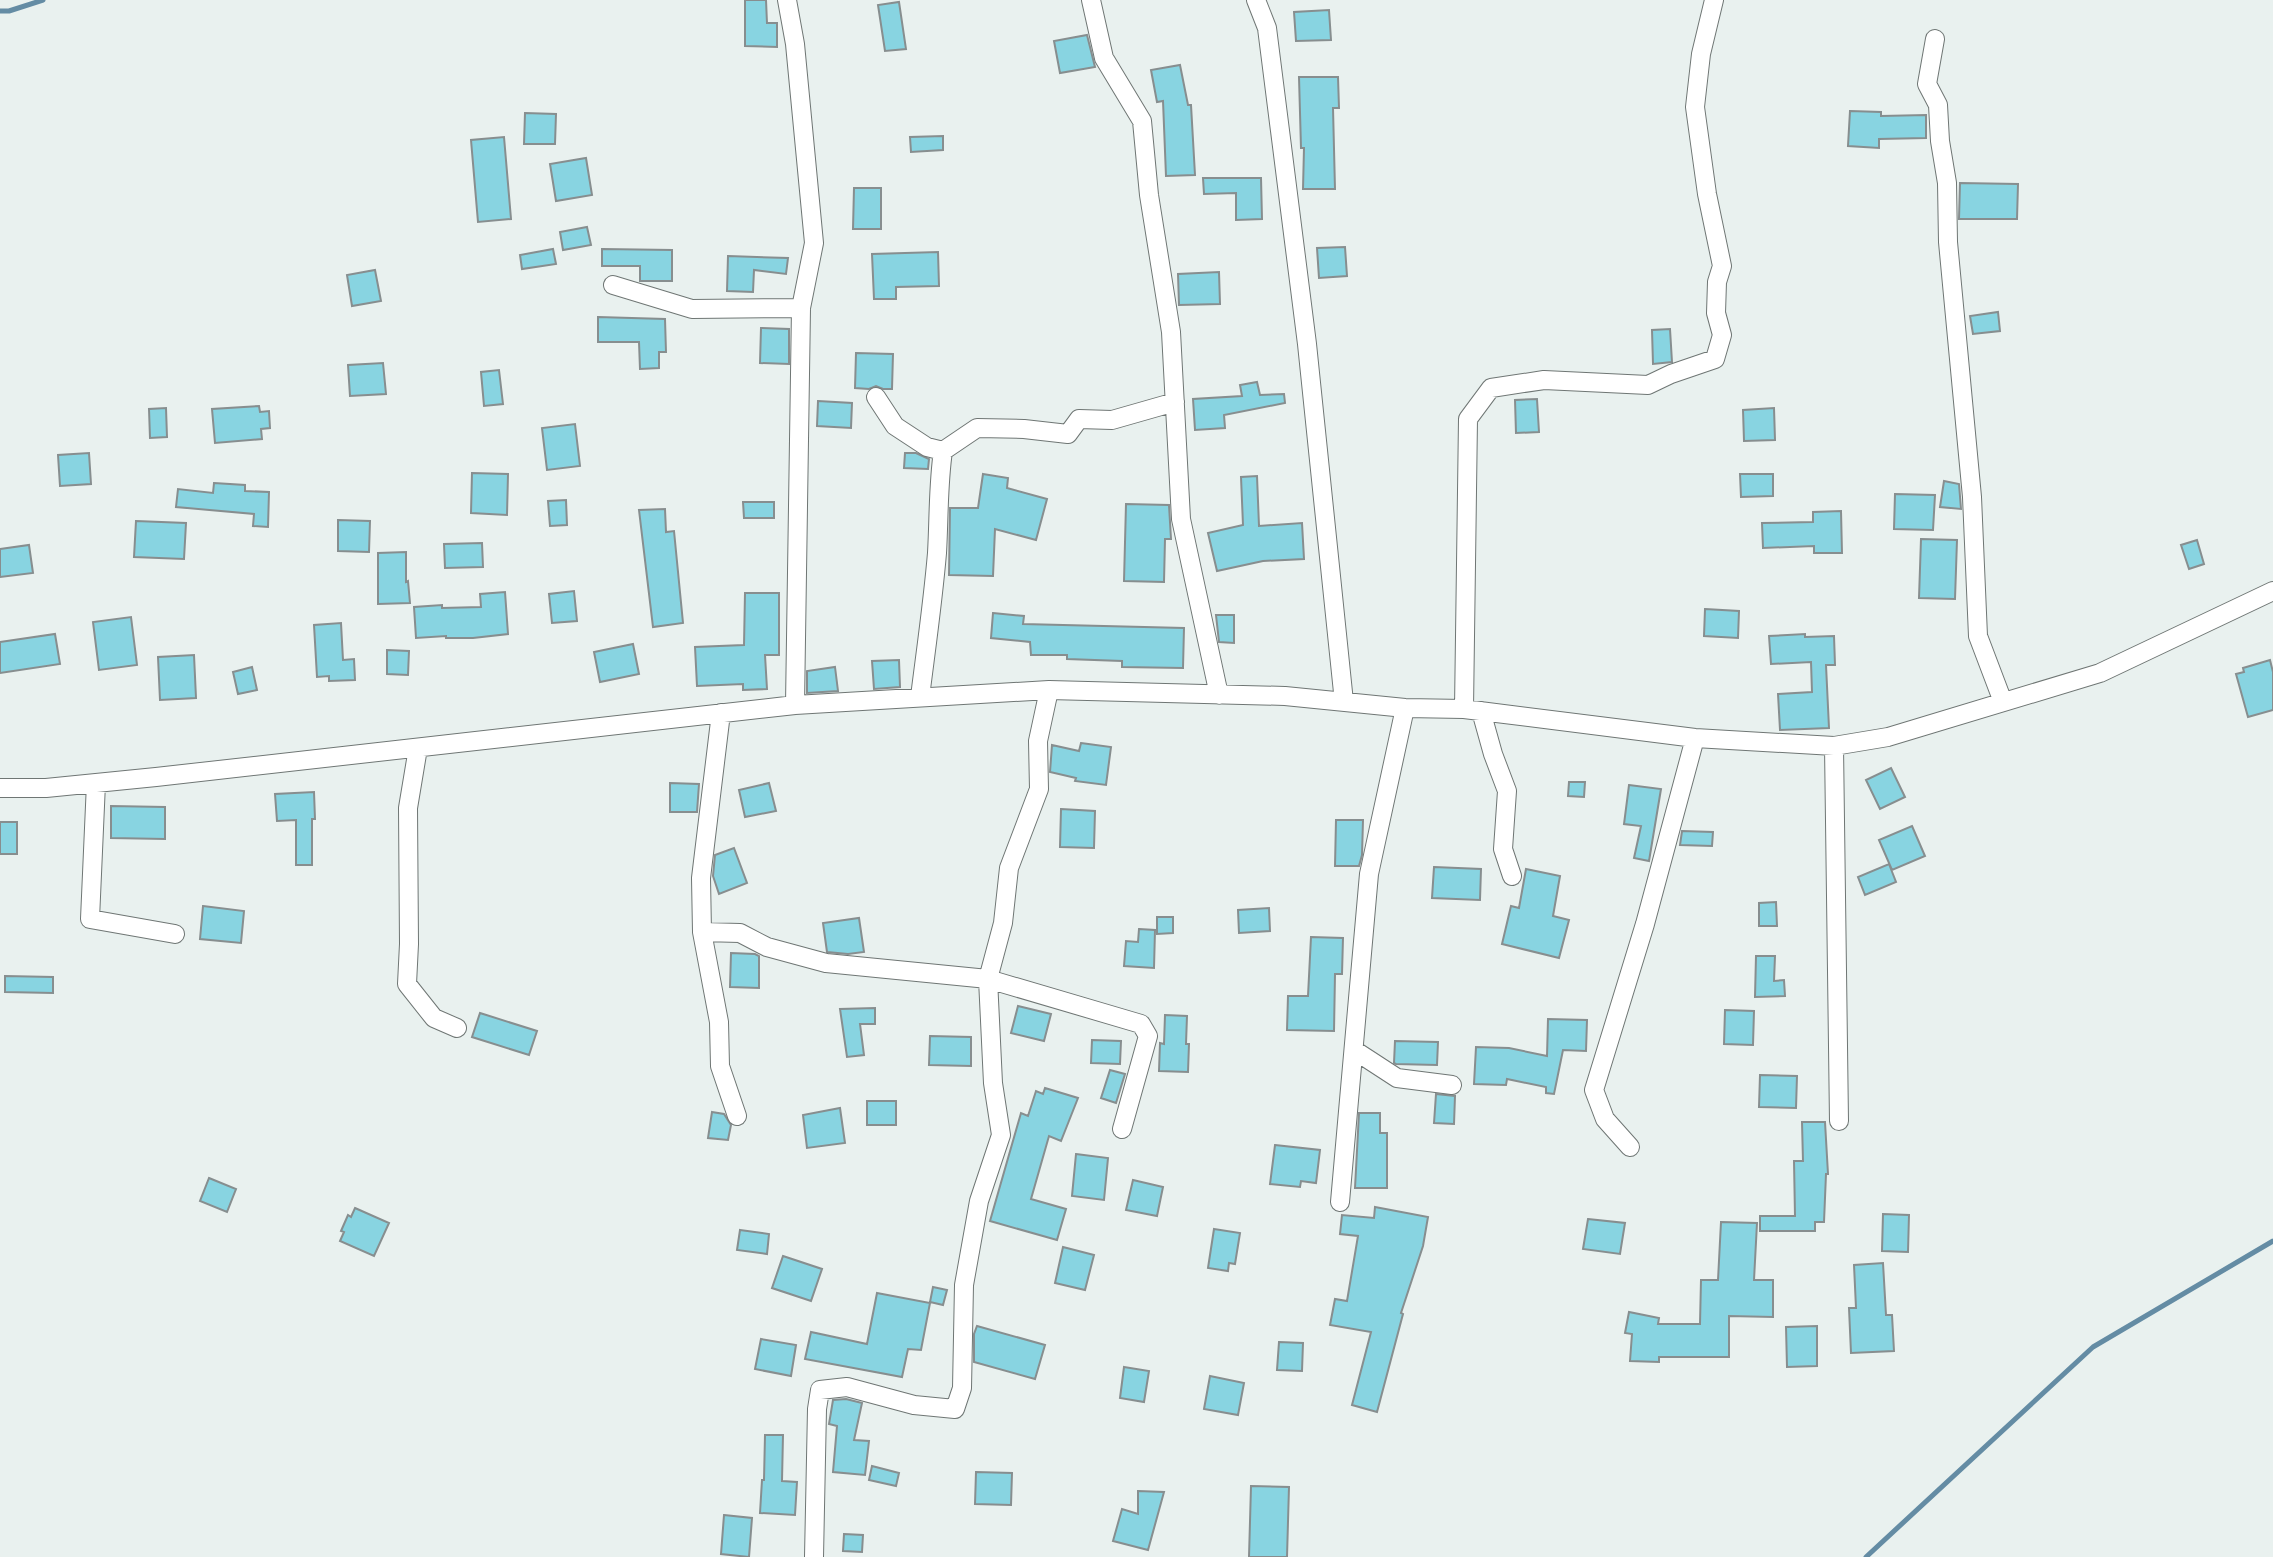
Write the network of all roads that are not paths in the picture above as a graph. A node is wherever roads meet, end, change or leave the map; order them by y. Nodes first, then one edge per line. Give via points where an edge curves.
1 (787, 0) edge
2 (1091, 0) edge
3 (1256, 0) edge
4 (1714, 0) edge
5 (1936, 39) dead end
6 (613, 285) dead end
7 (801, 308) junction
8 (876, 397) dead end
9 (1175, 402) junction
10 (943, 452) junction
11 (2273, 591) edge
12 (1049, 690) junction
13 (1219, 695) junction
14 (920, 697) junction
15 (1344, 702) junction
16 (2003, 702) junction
17 (795, 705) junction
18 (1405, 708) junction
19 (1473, 710) junction
20 (721, 713) junction
21 (1695, 738) junction
22 (1834, 746) junction
23 (418, 748) junction
24 (96, 783) junction
25 (0, 789) edge
26 (1512, 876) dead end
27 (702, 932) junction
28 (175, 934) dead end
29 (988, 979) junction
30 (457, 1028) dead end
31 (1354, 1050) junction
32 (1452, 1085) dead end
33 (737, 1116) dead end
34 (1839, 1121) dead end
35 (1122, 1129) dead end
36 (1629, 1147) dead end
37 (1340, 1202) dead end
38 (814, 1557) edge

1 - 7 street via 814,243
2 - 9 street via 1104,58 1142,121 1171,332
3 - 15 street via 1267,28 1300,289
4 - 19 street via 1695,107 1722,266 1716,313 1722,335 1715,359 1648,385 1544,380 1491,388 1468,419
5 - 16 street via 1927,84 1938,105 1947,183 1948,242 1972,496 1978,636
6 - 7 street via 692,309
7 - 17 street
8 - 10 street via 895,426
9 - 10 street via 1112,420 1079,419 1068,434 977,428
9 - 13 street via 1181,519
10 - 14 street
11 - 16 street via 2100,673
12 - 13 street
12 - 14 street
12 - 29 street via 1038,741 1039,789 1009,868 1003,923
13 - 15 street
14 - 17 street
15 - 18 street
16 - 22 street via 1888,737
17 - 20 street
18 - 19 street
18 - 31 street via 1370,874
19 - 21 street
19 - 26 street via 1507,791 1503,849
20 - 23 street
20 - 27 street via 701,878
21 - 22 street
21 - 36 street via 1594,1090 1605,1119
22 - 34 street
23 - 24 street
23 - 30 street via 408,808 407,984 434,1018
24 - 25 street
24 - 28 street via 90,919
27 - 29 street via 740,933 767,947 826,963
27 - 33 street via 719,1022 720,1066
29 - 35 street via 1141,1024 1148,1036
29 - 38 street via 993,1083 1001,1136 979,1201 964,1285 962,1388 955,1409 914,1405 847,1387 820,1390
31 - 32 street via 1397,1078
31 - 37 street

